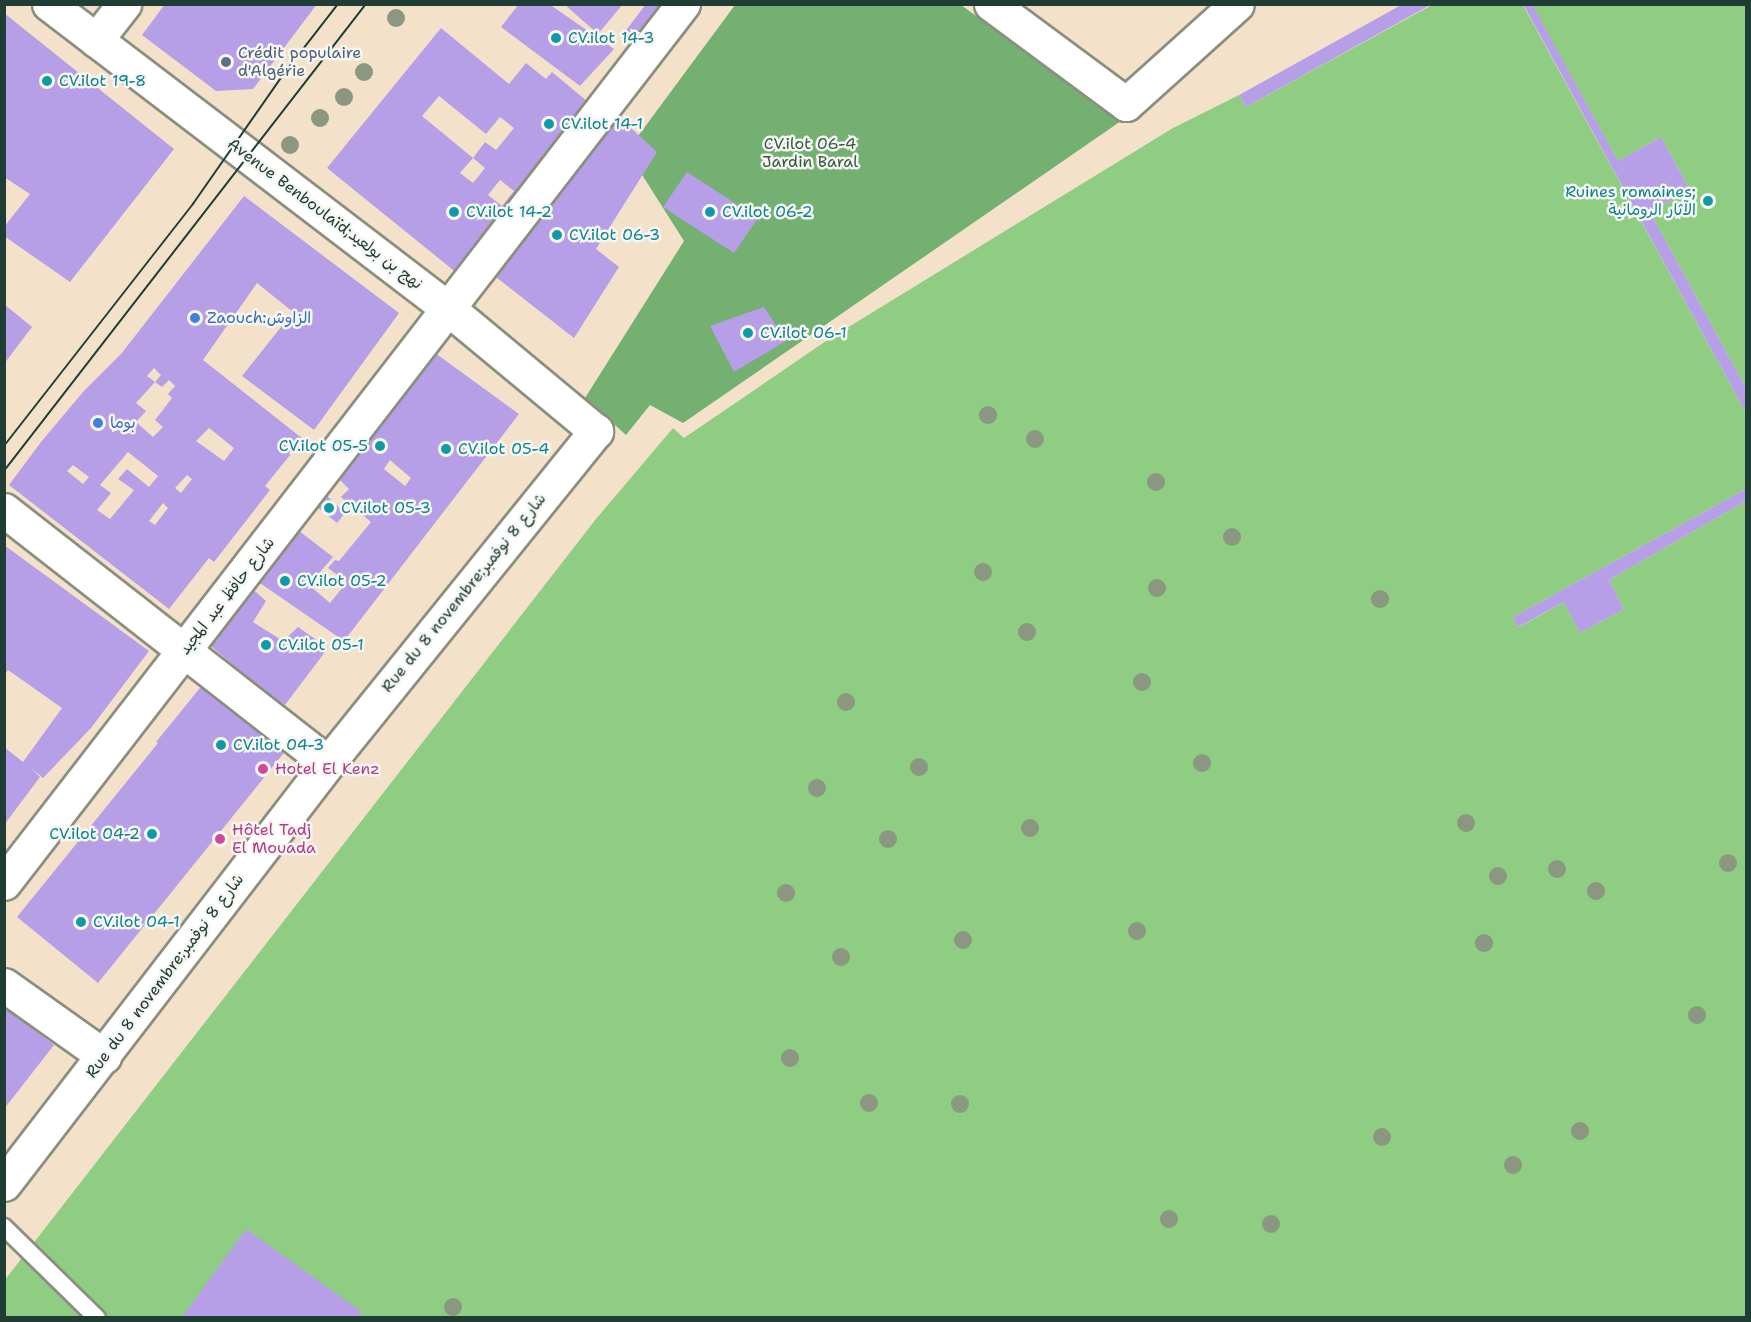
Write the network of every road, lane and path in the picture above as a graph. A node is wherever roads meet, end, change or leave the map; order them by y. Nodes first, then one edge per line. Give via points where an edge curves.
1 (49, 4) edge
2 (124, 4) edge
3 (683, 4) edge
4 (991, 4) edge
5 (1237, 4) edge
6 (96, 40) junction
7 (450, 310) junction
8 (596, 430) joint
9 (4, 510) edge
10 (185, 650) junction
11 (328, 763) junction
12 (4, 884) edge
13 (4, 985) edge
14 (104, 1056) junction
15 (4, 1184) edge
16 (4, 1227) edge
17 (97, 1317) edge

1 - 6 street, Avenue Benboulaïd;نهج بن بولعيد
2 - 6 street
3 - 7 street, شارع حافظ عبد المجيد
4 - 5 street via 1126,104
6 - 7 street, Avenue Benboulaïd;نهج بن بولعيد
7 - 8 street, Avenue Benboulaïd;نهج بن بولعيد
7 - 10 street, شارع حافظ عبد المجيد
8 - 11 street, Rue du 8 novembre;شارع 8 نوفمبر
9 - 10 street
10 - 11 street
10 - 12 street, شارع حافظ عبد المجيد
11 - 14 street, Rue du 8 novembre;شارع 8 نوفمبر
13 - 14 street
14 - 15 street, Rue du 8 novembre;شارع 8 نوفمبر
16 - 17 lane

